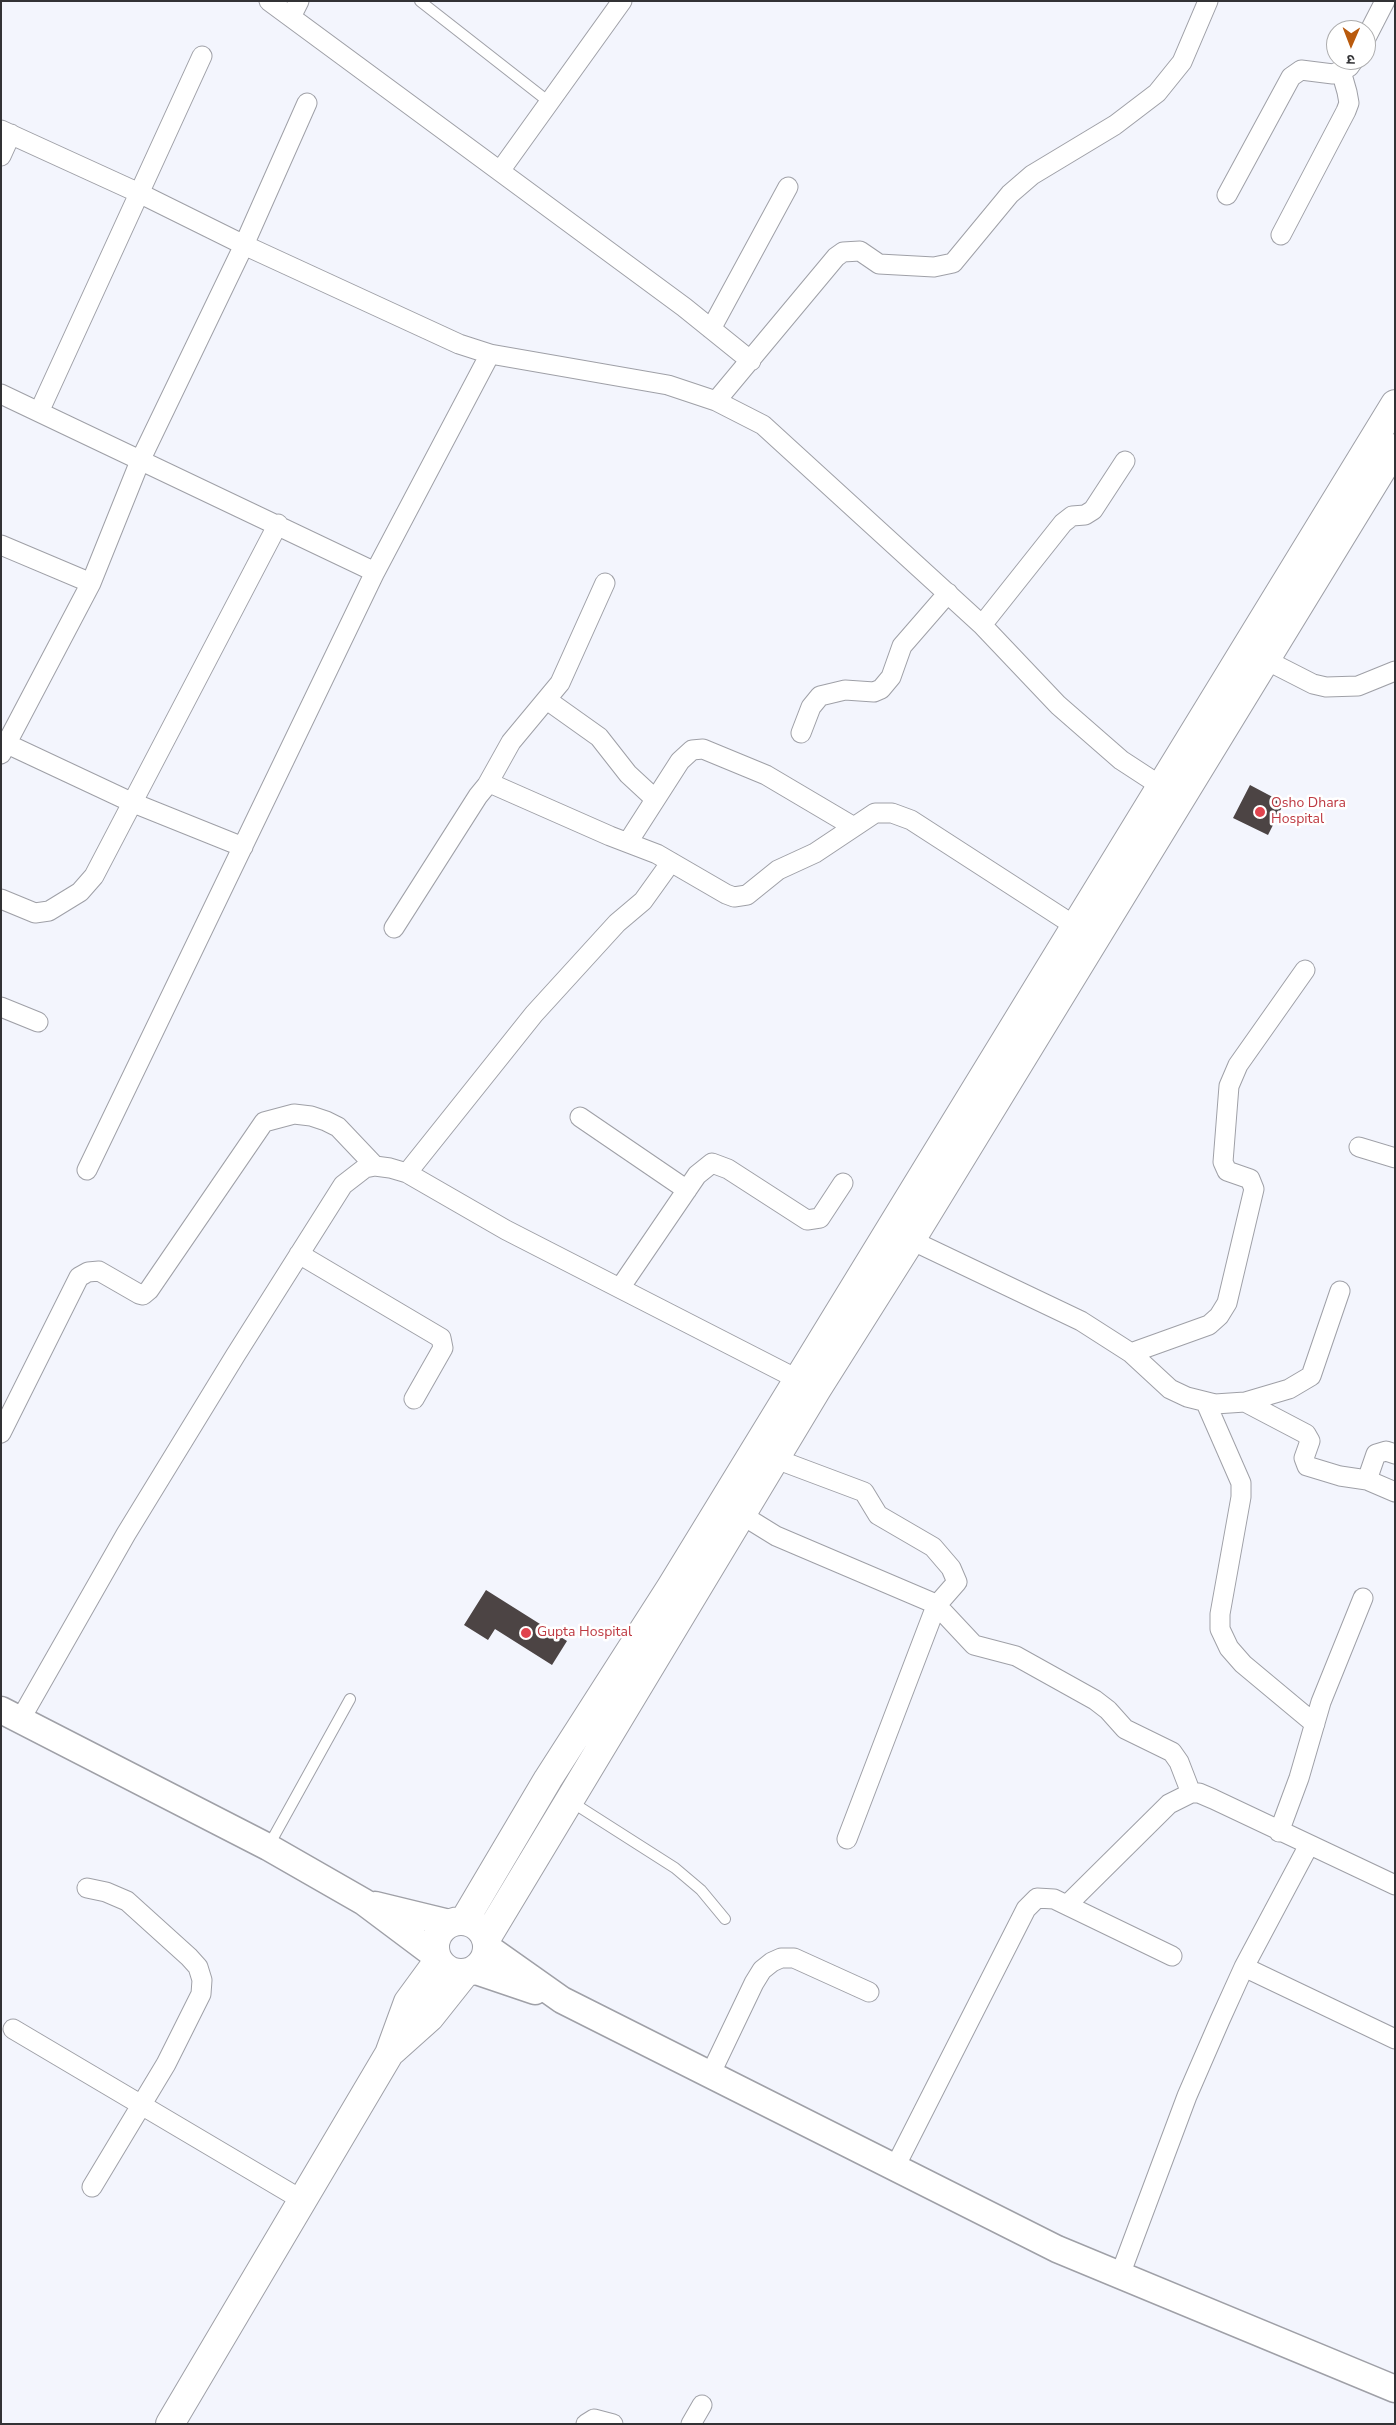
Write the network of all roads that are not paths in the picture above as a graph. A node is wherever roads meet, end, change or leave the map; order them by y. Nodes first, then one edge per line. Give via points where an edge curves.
1 (269, 1) edge
2 (420, 1) edge
3 (622, 1) edge
4 (1208, 1) edge
5 (1385, 1) edge
6 (295, 9) edge
7 (1375, 20) edge
8 (202, 56) dead end
9 (1340, 70) edge
10 (1347, 70) edge
11 (549, 102) junction
12 (307, 104) dead end
13 (6, 132) edge
14 (1, 156) edge
15 (500, 170) junction
16 (788, 187) dead end
17 (139, 193) junction
18 (1227, 195) dead end
19 (1280, 235) dead end
20 (244, 245) junction
21 (711, 329) junction
22 (490, 354) junction
23 (751, 361) junction
24 (1, 394) edge
25 (716, 401) junction
26 (1395, 404) edge
27 (39, 412) junction
28 (1395, 448) edge
29 (140, 460) junction
30 (1125, 461) dead end
31 (278, 524) junction
32 (1, 545) edge
33 (375, 572) junction
34 (91, 583) junction
35 (606, 583) dead end
36 (948, 593) junction
37 (982, 625) junction
38 (1264, 659) junction
39 (1395, 671) edge
40 (547, 700) junction
41 (801, 733) dead end
42 (3, 746) edge
43 (487, 785) junction
44 (1170, 792) junction
45 (655, 799) junction
46 (131, 802) junction
47 (854, 827) junction
48 (628, 842) junction
49 (243, 847) junction
50 (671, 862) junction
51 (1, 899) edge
52 (1075, 926) junction
53 (394, 928) dead end
54 (1305, 970) dead end
55 (1, 1007) edge
56 (38, 1022) dead end
57 (580, 1117) dead end
58 (1359, 1147) dead end
59 (1395, 1158) edge
60 (375, 1166) junction
61 (87, 1170) dead end
62 (407, 1173) junction
63 (843, 1183) dead end
64 (687, 1190) junction
65 (911, 1240) junction
66 (299, 1254) junction
67 (620, 1288) junction
68 (1340, 1291) dead end
69 (1131, 1353) junction
70 (797, 1379) junction
71 (414, 1399) dead end
72 (1245, 1402) junction
73 (1206, 1403) junction
74 (1, 1433) edge
75 (1395, 1454) edge
76 (776, 1459) junction
77 (1367, 1480) junction
78 (1395, 1492) edge
79 (742, 1515) junction
80 (1363, 1598) dead end
81 (936, 1606) junction
82 (350, 1699) dead end
83 (11, 1715) edge
84 (1315, 1724) junction
85 (1191, 1792) junction
86 (568, 1800) junction
87 (1279, 1832) junction
88 (846, 1839) dead end
89 (1309, 1845) junction
90 (268, 1846) junction
91 (1395, 1885) edge
92 (86, 1888) dead end
93 (364, 1902) junction
94 (1067, 1905) junction
95 (725, 1919) dead end
96 (456, 1922) junction
97 (487, 1943) junction
98 (1172, 1956) dead end
99 (437, 1959) junction
100 (1244, 1967) junction
101 (469, 1972) junction
102 (869, 1992) dead end
103 (562, 2000) junction
104 (13, 2029) dead end
105 (1395, 2039) edge
106 (389, 2054) junction
107 (710, 2075) junction
108 (141, 2106) junction
109 (894, 2167) junction
110 (92, 2187) dead end
111 (302, 2200) junction
112 (1120, 2275) junction
113 (1395, 2389) edge
114 (702, 2405) dead end
115 (175, 2422) edge
116 (586, 2424) edge
117 (612, 2424) edge
118 (691, 2424) edge

1 - 6 street
2 - 11 lane
3 - 11 street
4 - 23 street via 1182,62 1157,93 1115,125 1032,175 1010,194 953,263 934,267 879,264 860,251 843,252
5 - 7 street
6 - 15 street
8 - 17 street
9 - 18 street via 1333,74 1301,70 1291,77
10 - 19 street via 1349,103 1346,111
11 - 15 street
12 - 20 street
13 - 14 street
13 - 17 street
15 - 21 street
16 - 21 street
17 - 20 street
17 - 27 street
20 - 22 street via 459,344
20 - 29 street
21 - 23 street
22 - 25 street via 668,385
22 - 33 street
23 - 25 street
24 - 27 street
25 - 36 street via 762,425
26 - 44 highway
27 - 29 street
28 - 38 highway
29 - 31 street
29 - 34 street
30 - 37 street via 1093,510 1085,515 1072,516 1062,523
31 - 33 street
31 - 46 street
32 - 34 street
33 - 49 street
34 - 42 street
35 - 40 street via 568,669
36 - 37 street
36 - 41 street via 902,646 890,677 881,689 874,692 845,690 820,696 811,707
37 - 44 street via 1058,705 1121,760
38 - 39 street via 1312,684 1326,687 1358,686
38 - 44 highway
40 - 43 street via 511,742
40 - 45 street via 599,737 628,774
42 - 46 street
43 - 48 street via 497,784
43 - 53 street
44 - 52 highway
44 - 65 highway
45 - 47 street via 680,760 692,750 703,749 766,775
45 - 48 street
46 - 49 street
46 - 51 street via 94,876 80,892 49,911 35,913
47 - 50 street via 815,853 778,870 742,897 726,894
47 - 52 street via 874,813 883,811 911,820
48 - 50 street
49 - 61 street
50 - 62 street via 643,901 617,923 534,1014
52 - 70 highway
54 - 69 street via 1238,1065 1229,1086 1223,1162 1228,1171 1250,1179 1254,1189 1227,1303 1209,1325
55 - 56 street
57 - 64 street
58 - 59 street
60 - 62 street
60 - 66 street via 365,1168 343,1185
60 - 74 street via 338,1127 326,1121 294,1114 264,1122 149,1290 138,1294 99,1271 79,1277
62 - 67 street via 506,1230
63 - 64 street via 820,1218 807,1220 717,1164 706,1166
64 - 67 street
65 - 69 street via 1047,1303
65 - 76 highway
66 - 71 street via 442,1338 443,1348
66 - 83 street
67 - 70 street
68 - 72 street via 1311,1376 1289,1389
69 - 73 street via 1170,1389
70 - 96 highway via 671,1587
72 - 73 street
72 - 77 street via 1306,1434 1310,1441 1304,1458 1307,1466
73 - 84 street via 1240,1483 1241,1497 1220,1629 1229,1648 1243,1664
75 - 77 street via 1386,1451 1376,1454
76 - 79 highway
76 - 81 street via 864,1492 878,1515 933,1547 951,1568 957,1582
77 - 78 street
79 - 81 street via 776,1536
79 - 86 highway
80 - 84 street via 1334,1666
81 - 85 street via 974,1645 1016,1656 1095,1700 1125,1729 1172,1752
81 - 88 street
82 - 90 lane
83 - 90 street
84 - 87 street
85 - 87 street via 1206,1796
85 - 94 street via 1169,1804
86 - 95 lane via 675,1868 701,1890
86 - 97 highway
87 - 89 street
89 - 91 street
89 - 100 street
90 - 93 street
92 - 108 street via 127,1901 189,1957 198,1967 202,1980 201,1994
93 - 96 street
93 - 99 street
94 - 98 street
94 - 109 street via 1054,1899 1037,1898 1026,1909
96 - 97 highway via 477,1926
96 - 99 highway via 439,1931 434,1943
97 - 101 highway via 485,1956
97 - 103 street
99 - 101 highway via 450,1971
99 - 106 highway via 408,2002
100 - 105 street
100 - 112 street via 1187,2096
101 - 103 street
101 - 106 highway via 430,2017
102 - 107 street via 794,1958 772,1962 754,1983
103 - 107 street
104 - 108 street
106 - 111 highway
107 - 109 street
108 - 110 street
108 - 111 street
109 - 112 street via 1057,2249
111 - 115 highway
112 - 113 street
114 - 118 street
116 - 117 street via 594,2419

